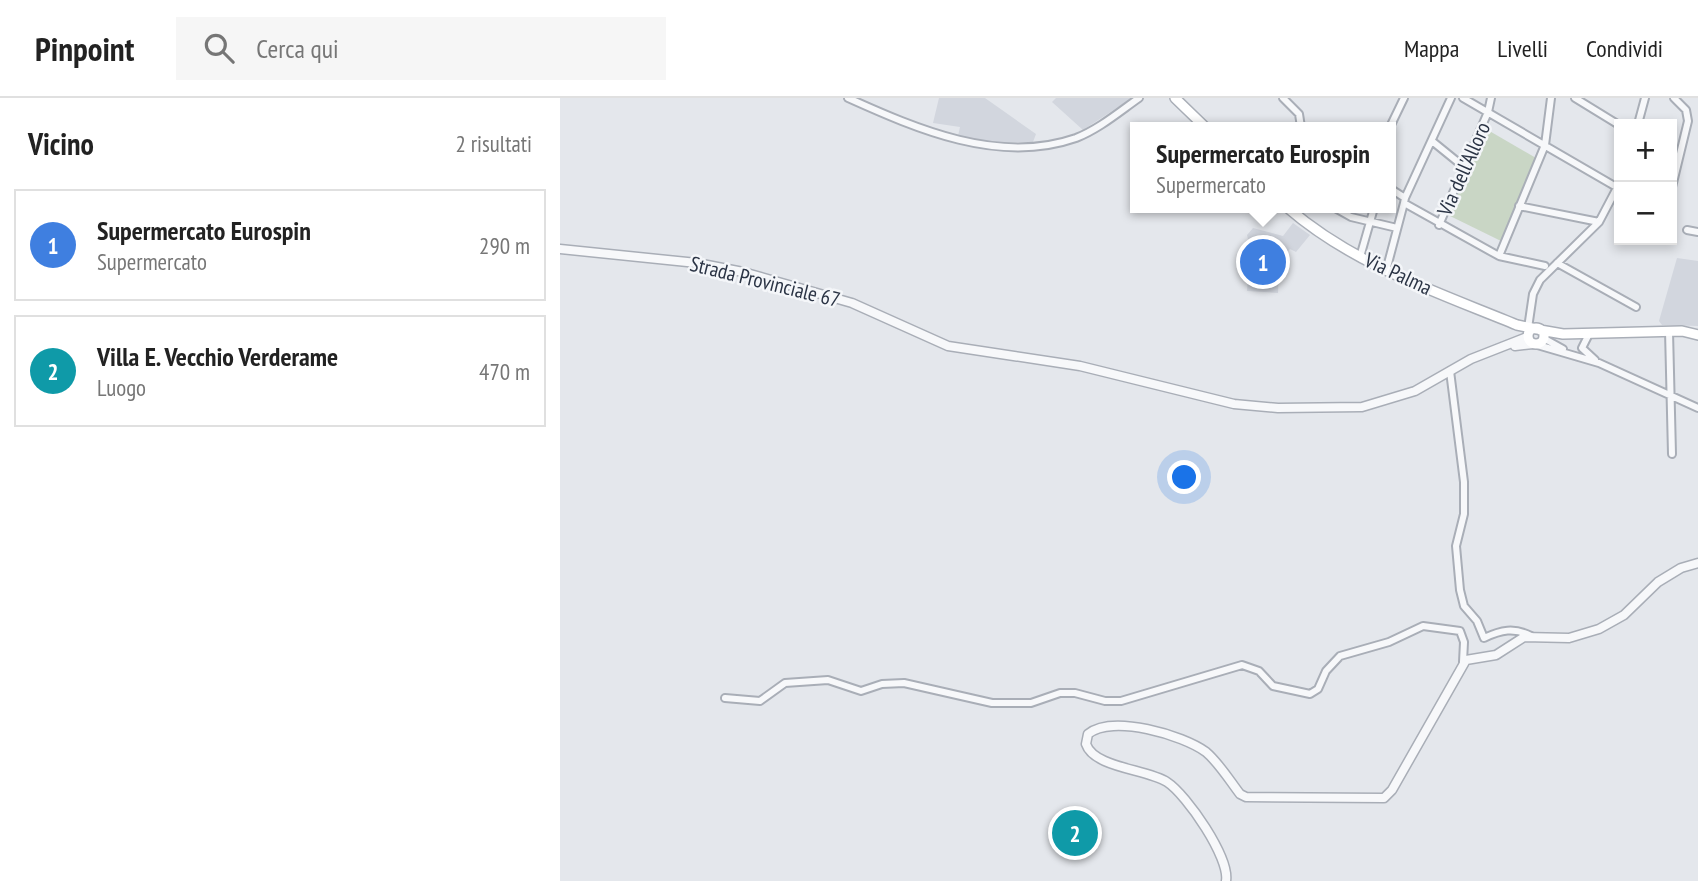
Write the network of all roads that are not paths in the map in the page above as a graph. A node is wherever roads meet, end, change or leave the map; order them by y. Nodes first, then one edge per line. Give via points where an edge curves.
1 (848, 98) edge
2 (1139, 98) edge
3 (1175, 98) edge
4 (1283, 98) edge
5 (1404, 98) edge
6 (1451, 98) edge
7 (1463, 98) edge
8 (1491, 98) edge
9 (1551, 98) edge
10 (1575, 98) edge
11 (1645, 98) edge
12 (1674, 98) edge
13 (1488, 112) junction
14 (1639, 119) edge
15 (1200, 122) edge
16 (1300, 122) edge
17 (1392, 122) edge
18 (1614, 122) edge
19 (1432, 141) junction
20 (1545, 145) junction
21 (1464, 167) junction
22 (1673, 182) edge
23 (1614, 183) edge
24 (1396, 194) edge
25 (1614, 195) edge
26 (1404, 201) junction
27 (1519, 206) junction
28 (1294, 213) edge
29 (1302, 213) edge
30 (1343, 213) edge
31 (1372, 213) edge
32 (1299, 217) junction
33 (1370, 221) junction
34 (1599, 222) junction
35 (1439, 225) junction
36 (1397, 228) junction
37 (1687, 230) dead end
38 (1698, 232) edge
39 (560, 249) edge
40 (1499, 256) junction
41 (1360, 257) junction
42 (1557, 263) junction
43 (1545, 266) dead end
44 (1385, 271) junction
45 (1636, 307) dead end
46 (1529, 313) junction
47 (1517, 325) junction
48 (1669, 331) junction
49 (1589, 334) junction
50 (1535, 335) junction
51 (1698, 335) edge
52 (1571, 353) junction
53 (1599, 363) junction
54 (1450, 371) junction
55 (1670, 394) junction
56 (1698, 408) edge
57 (1672, 454) dead end
58 (1698, 563) edge
59 (1531, 636) junction
60 (1463, 662) junction
61 (725, 698) dead end
62 (1226, 881) edge

1 - 2 street via 942,136 1000,146 1076,138
3 - 15 main road
4 - 16 street via 1299,114
5 - 17 street
6 - 19 street
7 - 13 street
8 - 13 street, Via dell'Alloro
9 - 20 street
10 - 18 street
11 - 14 street
12 - 22 street via 1686,110 1688,121
13 - 20 street
13 - 21 street, Via dell'Alloro
19 - 21 street
19 - 26 street
20 - 23 street
20 - 27 street
21 - 35 street, Via dell'Alloro
24 - 26 street
25 - 34 street
26 - 35 street
26 - 36 street
27 - 34 street
27 - 40 street
28 - 32 main road, Via Palma
29 - 32 street
30 - 33 street
31 - 33 street
32 - 41 main road, Via Palma
33 - 36 street
33 - 41 street
34 - 42 street
35 - 40 street
36 - 44 street
37 - 38 street
39 - 54 street, Strada Provinciale 67 via 743,272 852,303 948,346 1080,366 1234,404 1362,407 1415,391
40 - 43 street
41 - 44 main road, Via Palma
42 - 45 street
42 - 46 street via 1540,280
44 - 47 main road, Via Palma
46 - 47 street
46 - 50 street
47 - 50 main road
48 - 49 main road
48 - 51 main road
48 - 55 street
49 - 50 main road
49 - 53 street via 1582,348
50 - 52 street
50 - 52 street
50 - 54 street, Strada Provinciale 67
52 - 53 street
53 - 55 street
54 - 59 street via 1464,482 1464,514 1455,546 1464,606 1484,638 1509,630
55 - 56 street
55 - 57 street
58 - 59 street via 1658,582 1624,615 1599,629 1569,638
59 - 60 street via 1496,655
60 - 61 street via 1460,631 1423,626 1340,656 1326,671 1318,690 1310,694 1273,685 1259,671 1242,665 1121,701 1059,693 1031,703 992,703 904,683 861,691 828,680 785,683 760,701
60 - 62 street via 1392,790 1378,799 1246,797 1210,756 1192,744 1133,727 1106,725 1088,734 1086,744 1093,755 1174,787 1222,853

